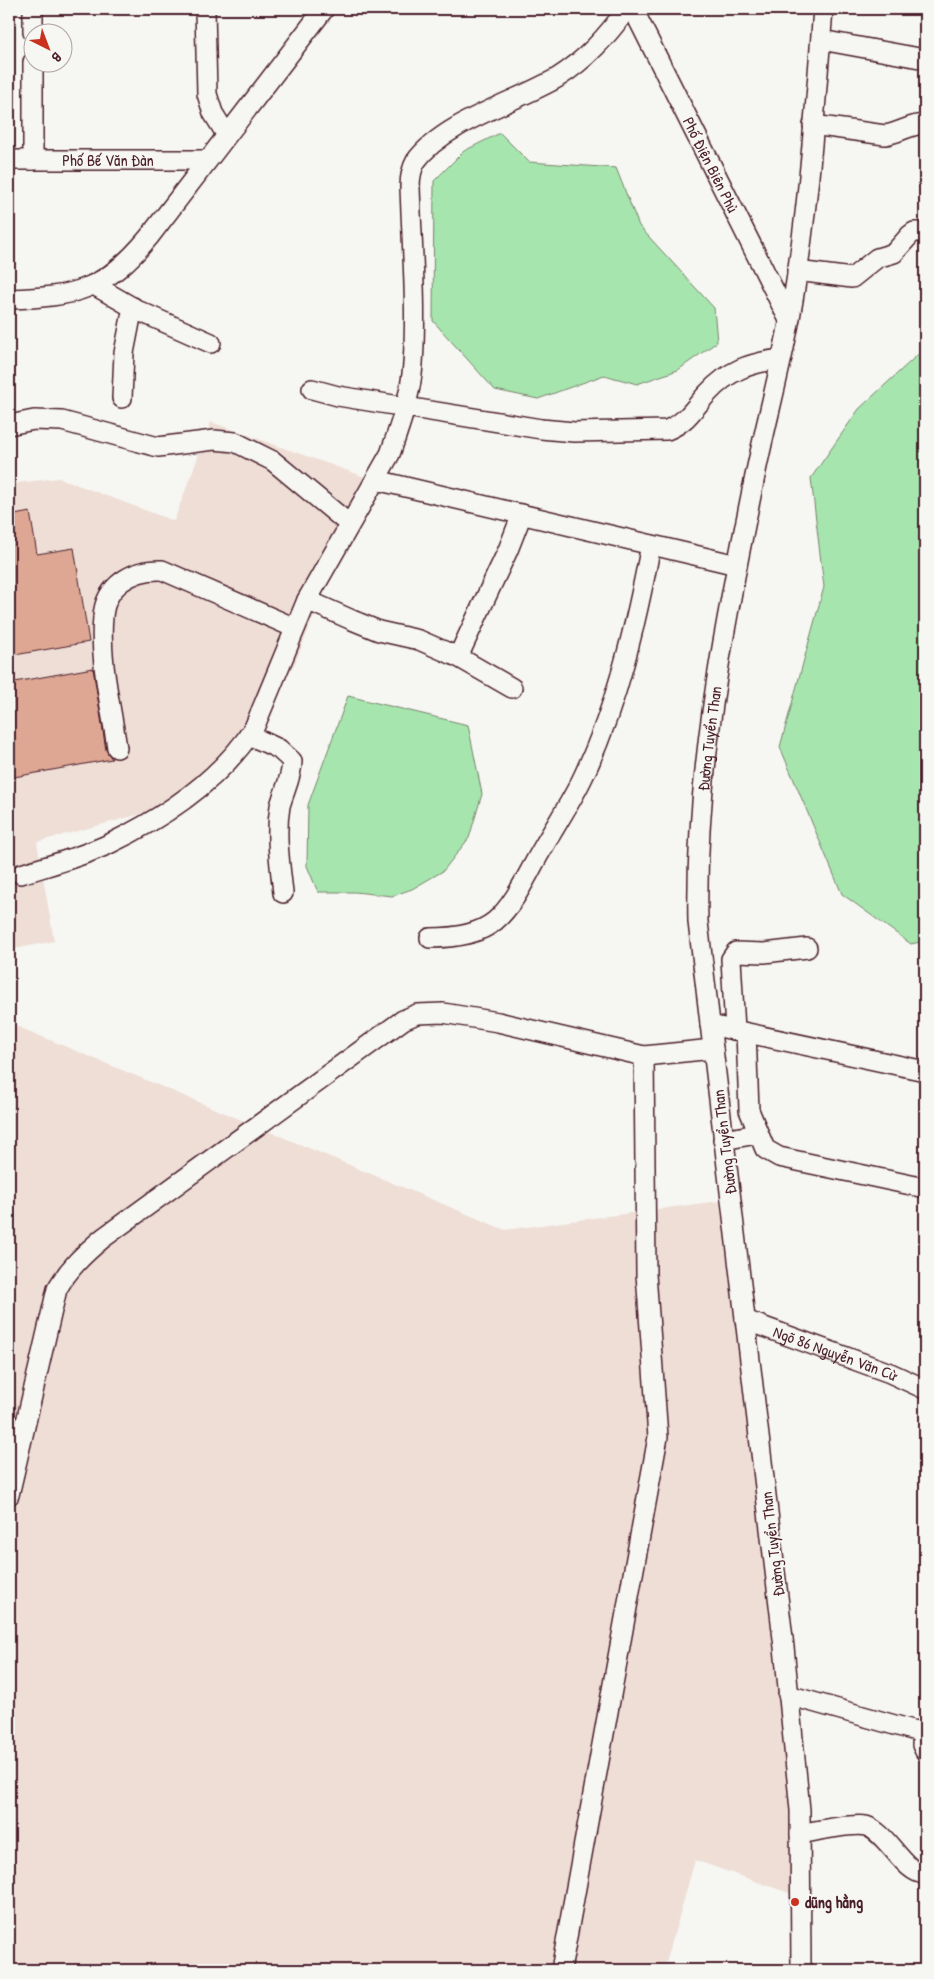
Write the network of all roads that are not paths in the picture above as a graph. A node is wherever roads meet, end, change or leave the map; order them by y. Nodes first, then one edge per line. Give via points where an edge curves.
1 (33, 9) edge
2 (205, 9) edge
3 (324, 9) edge
4 (627, 9) edge
5 (633, 9) edge
6 (823, 9) edge
7 (33, 22) edge
8 (821, 40) junction
9 (925, 59) edge
10 (33, 72) edge
11 (925, 124) edge
12 (813, 125) junction
13 (226, 134) junction
14 (9, 160) edge
15 (33, 160) junction
16 (206, 160) junction
17 (925, 232) edge
18 (797, 271) junction
19 (94, 285) junction
20 (9, 299) edge
21 (133, 307) junction
22 (790, 320) junction
23 (210, 343) dead end
24 (781, 359) junction
25 (312, 390) dead end
26 (122, 398) dead end
27 (405, 407) junction
28 (9, 425) edge
29 (376, 480) junction
30 (522, 514) junction
31 (349, 524) junction
32 (651, 545) junction
33 (738, 565) junction
34 (307, 600) junction
35 (295, 628) junction
36 (458, 657) junction
37 (512, 688) dead end
38 (249, 735) junction
39 (117, 748) dead end
40 (21, 874) dead end
41 (283, 893) dead end
42 (430, 938) dead end
43 (807, 948) dead end
44 (710, 1025) junction
45 (740, 1031) junction
46 (706, 1050) junction
47 (644, 1056) junction
48 (925, 1071) edge
49 (757, 1134) junction
50 (723, 1140) junction
51 (925, 1188) edge
52 (745, 1320) junction
53 (925, 1389) edge
54 (9, 1495) edge
55 (788, 1695) junction
56 (925, 1737) edge
57 (800, 1834) junction
58 (925, 1874) edge
59 (561, 1970) edge
60 (801, 1970) edge

1 - 7 street
2 - 13 street via 207,94 213,113
3 - 13 street
4 - 27 street via 609,34 585,58 557,78 475,117 438,141 415,163 410,187 413,365
5 - 22 street, Phố Điện Biên Phủ
6 - 8 street, Đường Tuyển Than
8 - 9 street
8 - 12 street, Đường Tuyển Than
10 - 15 street
11 - 12 street via 909,126 897,134 885,136
12 - 18 street, Đường Tuyển Than
13 - 16 street
14 - 15 street, Phố Bế Văn Đàn
15 - 16 street, Phố Bế Văn Đàn
16 - 19 street via 130,260
17 - 18 street via 914,232 894,253 877,258 852,278
18 - 22 street, Đường Tuyển Than
19 - 20 street via 82,291 48,297
19 - 21 street
21 - 23 street
21 - 26 street via 124,353
22 - 24 street, Đường Tuyển Than
24 - 27 street via 742,366 707,394 680,425 667,430 574,432
24 - 33 street, Đường Tuyển Than
25 - 27 street
27 - 29 street via 390,454
28 - 31 street via 34,420 62,421 158,447 214,440 235,442 273,461
29 - 30 street
29 - 31 street
30 - 32 street
30 - 36 street
31 - 34 street
32 - 33 street
32 - 42 street via 620,678 584,776 526,878 495,920 466,934
33 - 44 street, Đường Tuyển Than via 712,700 699,812 698,922
34 - 35 street
34 - 36 street via 360,624 419,640
35 - 38 street
35 - 39 street via 162,570 145,570 123,580 110,596 103,616 105,664
36 - 37 street
38 - 40 street via 225,766 157,818 108,844
38 - 41 street via 279,749 292,761 278,827
43 - 45 street via 733,954
44 - 45 street
44 - 46 street, Đường Tuyển Than
45 - 48 street
45 - 49 street via 749,1110
46 - 47 street
46 - 50 street, Đường Tuyển Than
47 - 54 street via 443,1012 417,1014 396,1025 103,1238 66,1273 56,1290
47 - 59 street via 646,1274 658,1437
49 - 50 street
49 - 51 street via 765,1149 779,1157
50 - 52 street, Đường Tuyển Than
52 - 53 street, Ngõ 86 Nguyễn Văn Cừ
52 - 55 street, Đường Tuyển Than
55 - 56 street
55 - 57 street, Đường Tuyển Than
57 - 58 street via 866,1826 884,1839 914,1870
57 - 60 street, Đường Tuyển Than

